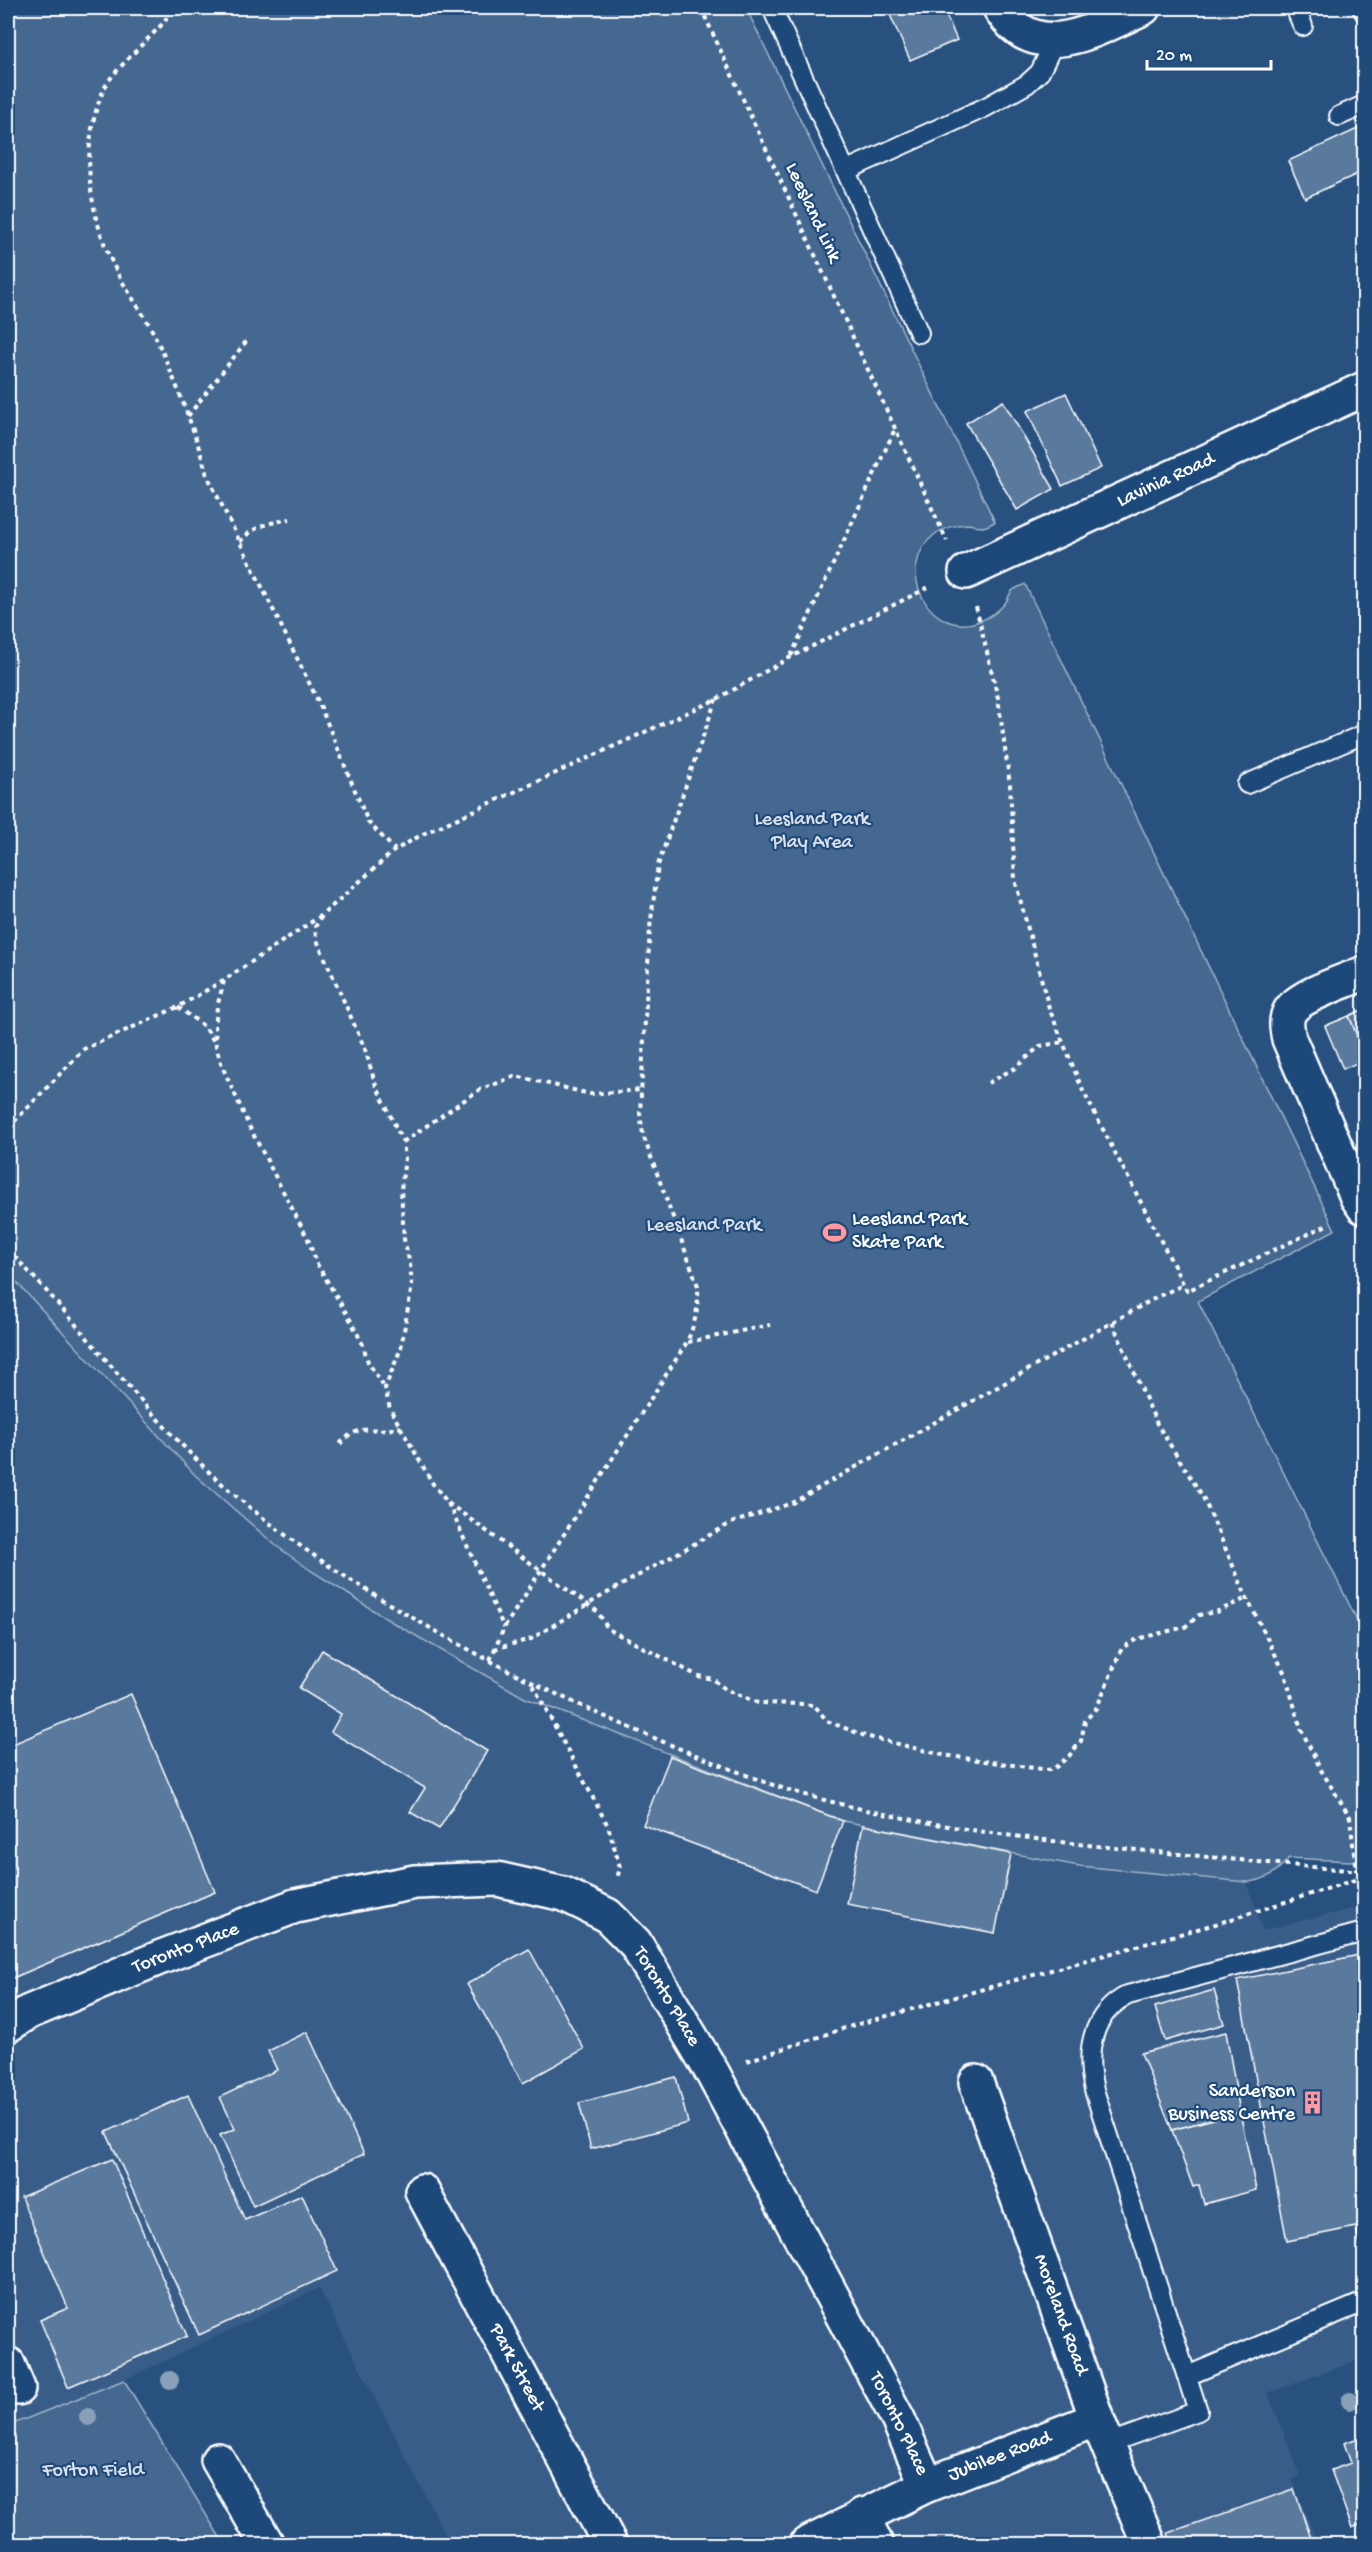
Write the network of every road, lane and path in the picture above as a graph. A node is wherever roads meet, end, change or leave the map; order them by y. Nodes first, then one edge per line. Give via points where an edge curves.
1 (165, 8) edge
2 (701, 8) edge
3 (772, 8) edge
4 (1000, 8) edge
5 (1143, 8) edge
6 (1295, 8) edge
7 (1362, 8) edge
8 (1365, 12) edge
9 (1303, 26) dead end
10 (1055, 41) junction
11 (1365, 105) edge
12 (1339, 116) dead end
13 (848, 170) junction
14 (919, 333) dead end
15 (248, 339) dead end
16 (1365, 389) edge
17 (188, 416) junction
18 (895, 430) junction
19 (290, 519) dead end
20 (940, 527) dead end
21 (240, 542) junction
22 (966, 572) junction
23 (791, 657) junction
24 (717, 699) junction
25 (1365, 734) edge
26 (1247, 784) dead end
27 (395, 850) junction
28 (322, 915) junction
29 (1365, 974) edge
30 (225, 980) junction
31 (178, 1007) junction
32 (1063, 1042) junction
33 (216, 1046) junction
34 (988, 1083) dead end
35 (642, 1090) junction
36 (8, 1128) edge
37 (403, 1142) junction
38 (1364, 1207) edge
39 (8, 1250) edge
40 (1183, 1285) junction
41 (1112, 1322) junction
42 (770, 1324) dead end
43 (687, 1342) junction
44 (385, 1388) junction
45 (401, 1427) junction
46 (340, 1444) dead end
47 (448, 1503) junction
48 (539, 1571) junction
49 (1247, 1598) junction
50 (587, 1605) junction
51 (504, 1628) junction
52 (494, 1649) junction
53 (490, 1660) junction
54 (533, 1684) junction
55 (1356, 1870) junction
56 (1365, 1871) edge
57 (1365, 1876) edge
58 (606, 1915) junction
59 (1365, 1932) edge
60 (8, 2025) edge
61 (712, 2072) junction
62 (976, 2082) dead end
63 (422, 2191) dead end
64 (1365, 2302) edge
65 (1187, 2376) junction
66 (1102, 2432) junction
67 (218, 2460) dead end
68 (927, 2485) junction
69 (862, 2516) junction
70 (267, 2544) edge
71 (610, 2544) edge
72 (807, 2544) edge
73 (876, 2544) edge
74 (1149, 2544) edge

1 - 17 path via 166,20 106,85 96,108 90,147 91,198 102,240 155,337
2 - 18 path, Leesland Link
3 - 13 lane
4 - 10 street via 1019,30
5 - 10 street
6 - 9 lane
7 - 8 lane
10 - 13 lane via 1040,72 1027,84
11 - 12 lane
13 - 14 lane
15 - 17 path
16 - 22 street, Lavinia Road
17 - 21 path via 207,475
18 - 20 path, Leesland Link
18 - 23 path
19 - 21 path via 262,525 248,532
21 - 27 path via 319,703 368,822
22 - 23 path via 914,593
22 - 32 path via 998,698 1010,785 1015,880 1049,1008
23 - 24 path
24 - 27 path
24 - 35 path via 658,866 650,928
25 - 26 lane
27 - 28 path
28 - 30 path
28 - 37 path via 315,927 316,938
29 - 38 street via 1296,1004 1288,1013 1289,1039
30 - 31 path
30 - 33 path via 217,1007
31 - 33 path via 205,1027
31 - 36 path via 84,1049
32 - 34 path via 1040,1046 1015,1068
32 - 40 path via 1083,1091
33 - 44 path via 232,1093 308,1239 317,1264
35 - 37 path via 591,1094 516,1076 502,1079 479,1090
35 - 43 path via 642,1135 698,1287 696,1322
37 - 44 path via 404,1239 412,1285 401,1348
38 - 40 path via 1186,1291
39 - 53 path via 181,1443 231,1492 337,1572
40 - 41 path
41 - 49 path via 1157,1424 1203,1497
41 - 50 path via 792,1503 731,1524
42 - 43 path
43 - 48 path
44 - 45 path via 390,1409
45 - 46 path via 351,1432
45 - 47 path
47 - 48 path
47 - 51 path
48 - 50 path
48 - 51 path
49 - 50 path via 1199,1615 1185,1628 1137,1639 1122,1648 1097,1707 1085,1721 1081,1741 1069,1756 1048,1770 944,1755 865,1736 827,1721 814,1706 758,1702 630,1642 609,1629 598,1612
49 - 55 path via 1285,1674 1301,1729 1350,1817
50 - 52 path via 531,1639
51 - 52 path
52 - 53 path
53 - 54 path
54 - 55 path via 753,1778 872,1811 1043,1842
54 - 58 path via 608,1826 620,1867
55 - 56 path
57 - 61 path via 1218,1923 859,2024
58 - 60 street, Toronto Place via 564,1894 497,1879 415,1882 295,1906 29,2012
58 - 61 street, Toronto Place via 635,1943
59 - 65 lane via 1128,1995 1108,2009 1094,2034 1090,2064 1095,2090
61 - 68 street, Toronto Place via 898,2419
62 - 66 street, Moreland Road
63 - 71 street, Park Street
64 - 65 lane
65 - 66 lane via 1198,2411
66 - 68 street, Jubilee Road
66 - 74 street, Moreland Road
67 - 70 street
68 - 69 street, Jubilee Road
69 - 72 street, Jubilee Road
69 - 73 street

